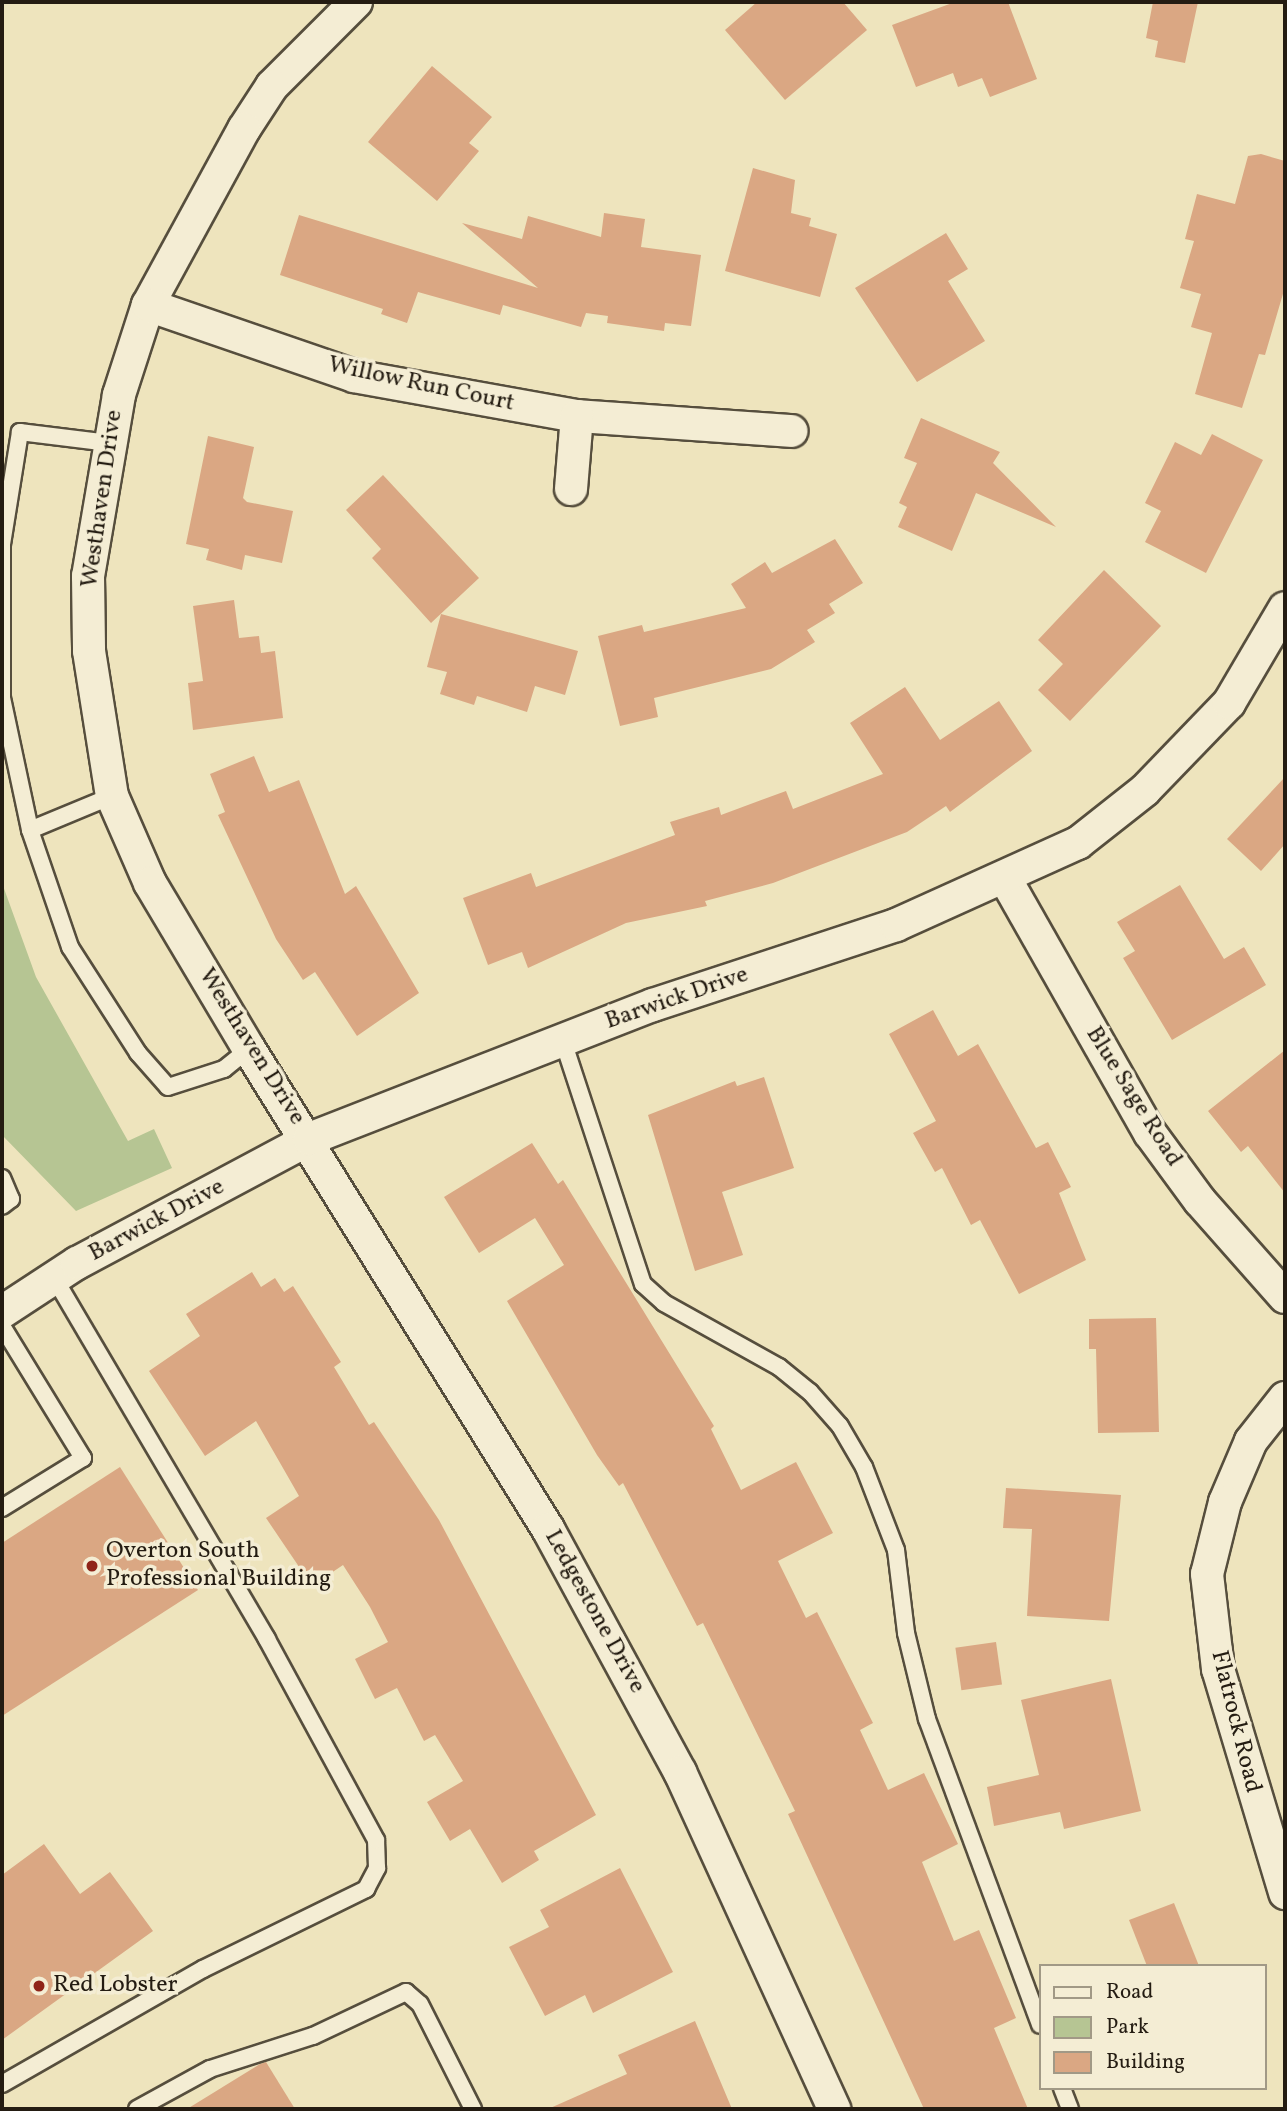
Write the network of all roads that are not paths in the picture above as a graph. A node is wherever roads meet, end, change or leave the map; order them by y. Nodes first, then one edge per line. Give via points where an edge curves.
1 (356, 2) edge
2 (148, 305) junction
3 (577, 416) junction
4 (791, 431) dead end
5 (109, 443) junction
6 (570, 489) dead end
7 (1285, 608) edge
8 (111, 796) junction
9 (30, 830) junction
10 (1006, 880) junction
11 (563, 1041) junction
12 (249, 1049) junction
13 (309, 1139) junction
14 (2, 1178) edge
15 (2, 1206) edge
16 (54, 1277) junction
17 (1285, 1297) edge
18 (2, 1312) edge
19 (2, 1326) edge
20 (1285, 1398) edge
21 (2, 1508) edge
22 (1285, 1893) edge
23 (1038, 2020) edge
24 (2, 2084) edge
25 (1063, 2090) edge
26 (136, 2109) edge
27 (473, 2109) edge
28 (834, 2109) edge
29 (1070, 2109) edge

1 - 2 street, Westhaven Drive via 272,86
2 - 3 street, Willow Run Court via 354,376
2 - 5 street, Westhaven Drive
3 - 4 street, Willow Run Court
3 - 6 street
5 - 8 street, Westhaven Drive via 88,576 89,651
5 - 9 lane via 20,432 16,449 2,545 2,698
7 - 10 street, Barwick Drive via 1229,703 1145,790 1078,843
8 - 9 lane
8 - 12 street, Westhaven Drive via 150,883
9 - 12 lane via 70,947 138,1053 168,1087 224,1069
10 - 11 street, Barwick Drive via 896,925
10 - 17 street, Blue Sage Road via 1150,1133 1200,1201
11 - 13 street, Barwick Drive
11 - 23 lane via 643,1284 688,1319 779,1367 810,1392 840,1426 864,1467 896,1550 906,1633 927,1719
12 - 13 street, Westhaven Drive
13 - 16 street, Barwick Drive
13 - 28 street, Ledgestone Drive via 548,1529 674,1760
14 - 15 lane via 11,1199
16 - 18 street, Barwick Drive
16 - 24 lane via 267,1639 376,1840 377,1868 366,1889 202,1969
19 - 21 lane via 83,1458
20 - 22 street, Flatrock Road via 1251,1441 1226,1502 1207,1574 1218,1669
25 - 29 lane
26 - 27 lane via 209,2069 313,2036 406,1992 419,2004

